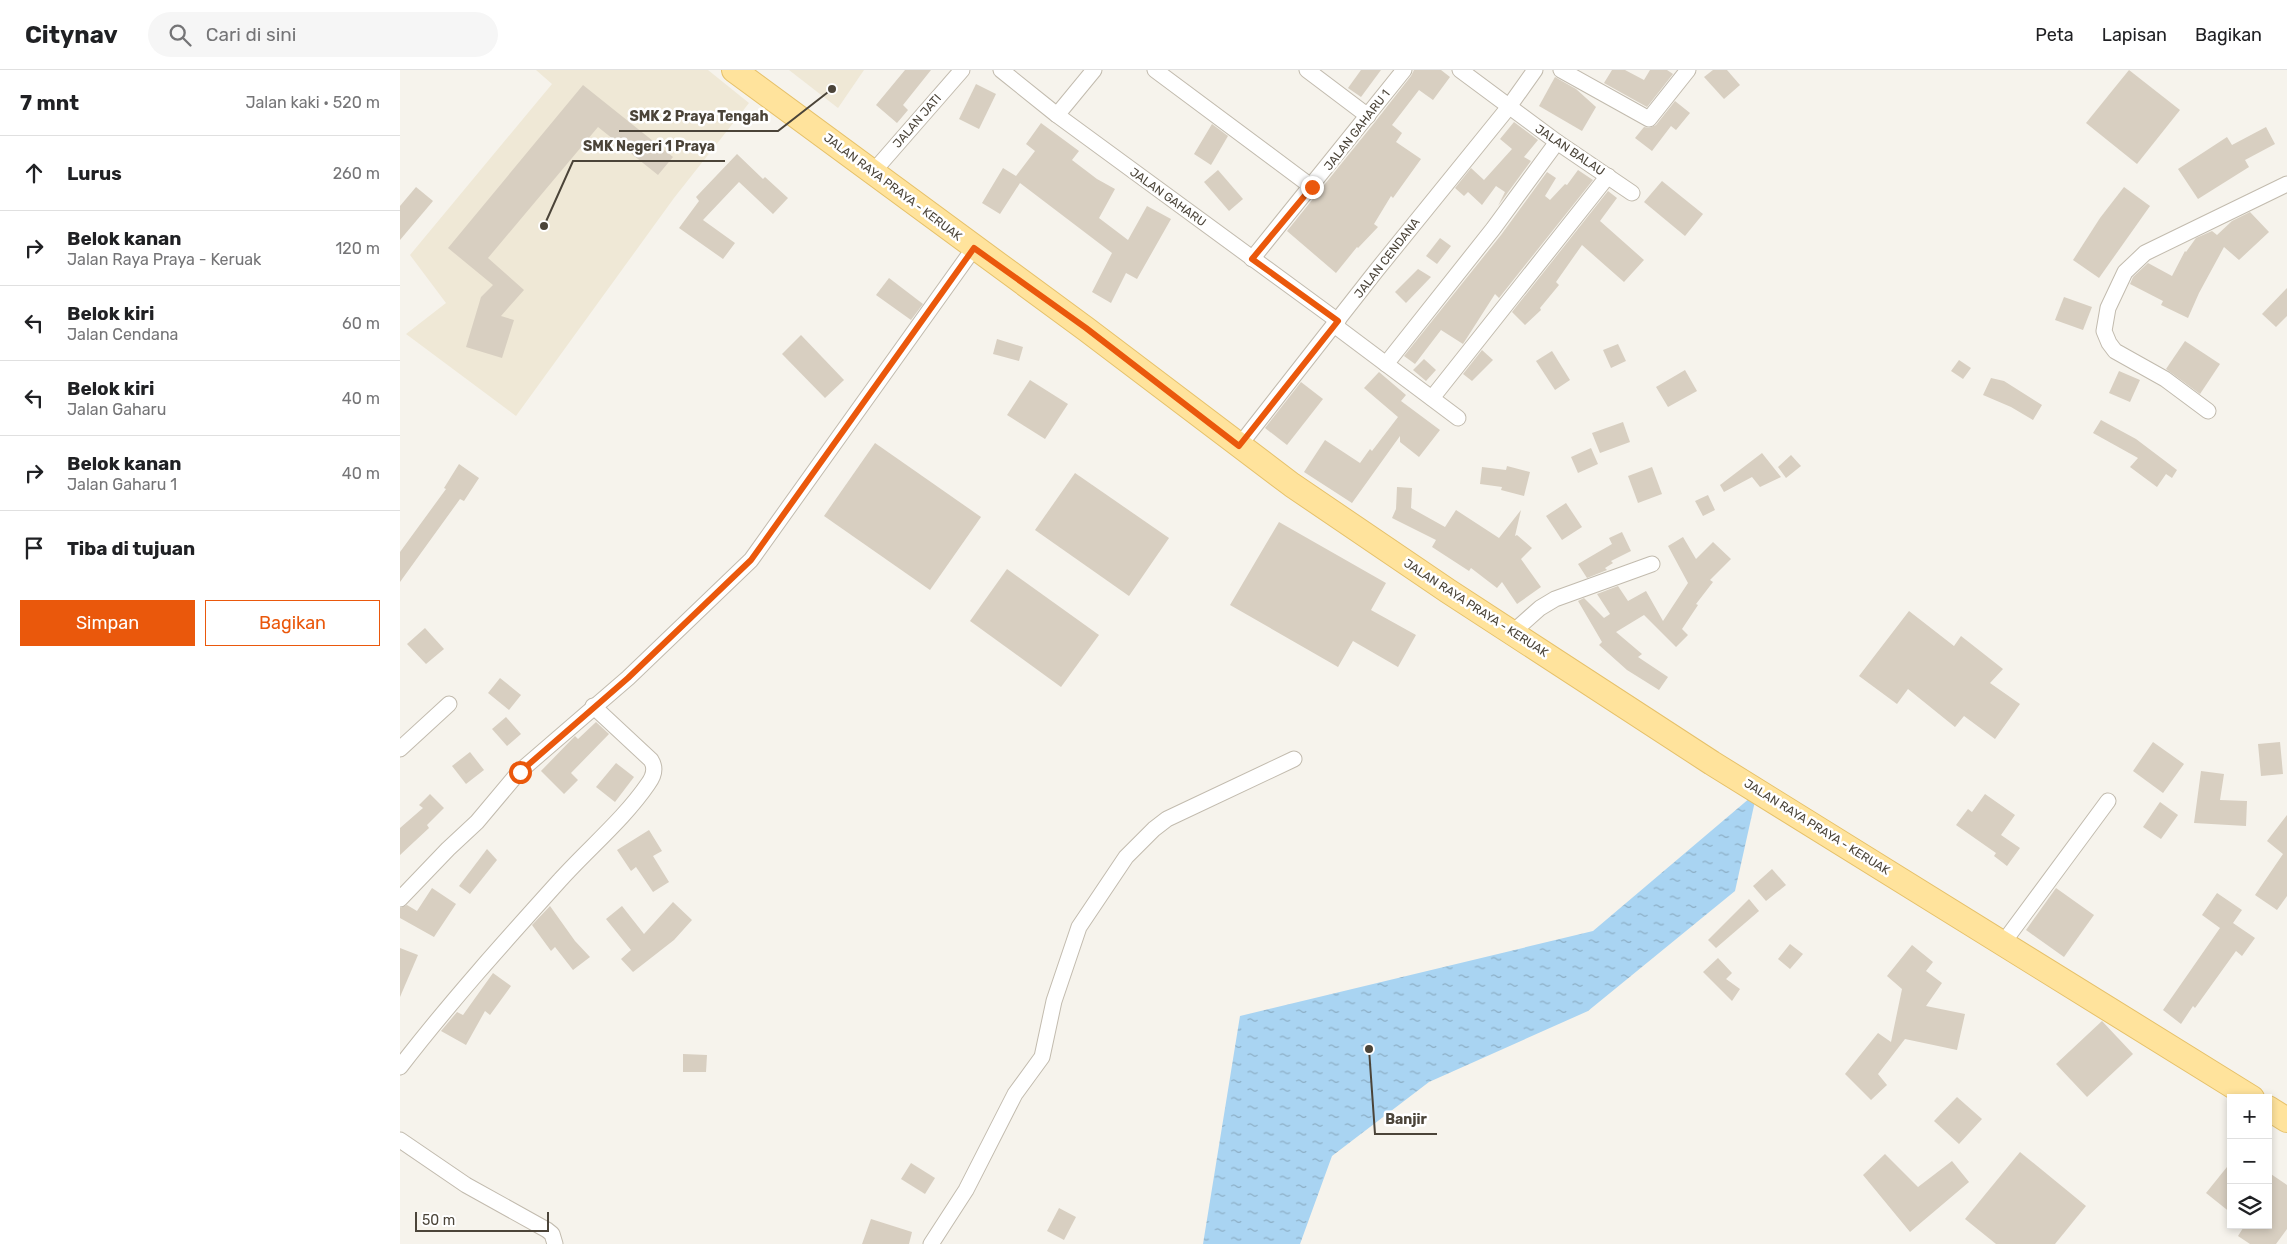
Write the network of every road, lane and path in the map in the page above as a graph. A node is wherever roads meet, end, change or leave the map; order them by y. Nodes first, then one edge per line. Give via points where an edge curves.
1 (734, 70) edge
2 (962, 70) edge
3 (1001, 70) edge
4 (1094, 70) edge
5 (1154, 70) edge
6 (1307, 70) edge
7 (1404, 70) edge
8 (1460, 70) edge
9 (1535, 70) edge
10 (1561, 70) edge
11 (1688, 70) edge
12 (1508, 108) junction
13 (1056, 115) junction
14 (1368, 116) junction
15 (1557, 142) junction
16 (873, 172) junction
17 (1608, 176) junction
18 (2287, 184) edge
19 (1312, 187) junction
20 (1632, 193) dead end
21 (974, 248) junction
22 (1252, 259) junction
23 (1336, 323) junction
24 (1386, 364) junction
25 (1432, 398) junction
26 (2208, 411) dead end
27 (1458, 418) dead end
28 (1239, 446) junction
29 (1652, 564) dead end
30 (1513, 632) junction
31 (449, 704) dead end
32 (593, 706) junction
33 (400, 749) edge
34 (1294, 759) dead end
35 (2108, 801) dead end
36 (400, 899) edge
37 (2003, 943) junction
38 (400, 1067) edge
39 (2246, 1094) edge
40 (2272, 1111) edge
41 (2287, 1120) edge
42 (400, 1140) edge
43 (555, 1244) edge
44 (930, 1244) edge

1 - 16 main road, JALAN RAYA PRAYA - KERUAK
2 - 16 street, JALAN JATI
3 - 13 street, JALAN GAHARU
4 - 13 street
5 - 19 street
6 - 14 street
7 - 14 street, JALAN GAHARU 1
8 - 12 street, JALAN BALAU
9 - 12 street, JALAN CENDANA
10 - 11 street via 1649,119
12 - 15 street, JALAN BALAU
12 - 23 street, JALAN CENDANA
13 - 22 street, JALAN GAHARU
14 - 19 street, JALAN GAHARU 1
15 - 17 street, JALAN BALAU
15 - 24 street
16 - 21 main road, JALAN RAYA PRAYA - KERUAK
17 - 20 street, JALAN BALAU
17 - 25 street
18 - 26 street via 2146,253 2126,272 2108,308 2104,331 2116,351 2172,383
19 - 22 street, JALAN GAHARU 1
21 - 28 main road, JALAN RAYA PRAYA - KERUAK via 1086,328
21 - 32 street via 751,560 628,678
22 - 23 street, JALAN GAHARU
23 - 24 street, JALAN GAHARU
23 - 28 street, JALAN CENDANA
24 - 25 street, JALAN GAHARU
25 - 27 street, JALAN GAHARU
28 - 30 main road, JALAN RAYA PRAYA - KERUAK via 1292,486
29 - 30 street via 1555,599
30 - 37 main road, JALAN RAYA PRAYA - KERUAK via 1712,763
31 - 33 street
32 - 36 street via 520,772 477,822
32 - 38 street via 651,760 654,775 428,1031
34 - 44 street via 1167,819 1126,857 1079,928 1054,1001 1042,1057 1015,1094 966,1190
35 - 37 street
37 - 39 main road, JALAN RAYA PRAYA - KERUAK
40 - 41 main road
42 - 43 street via 466,1185 547,1230

